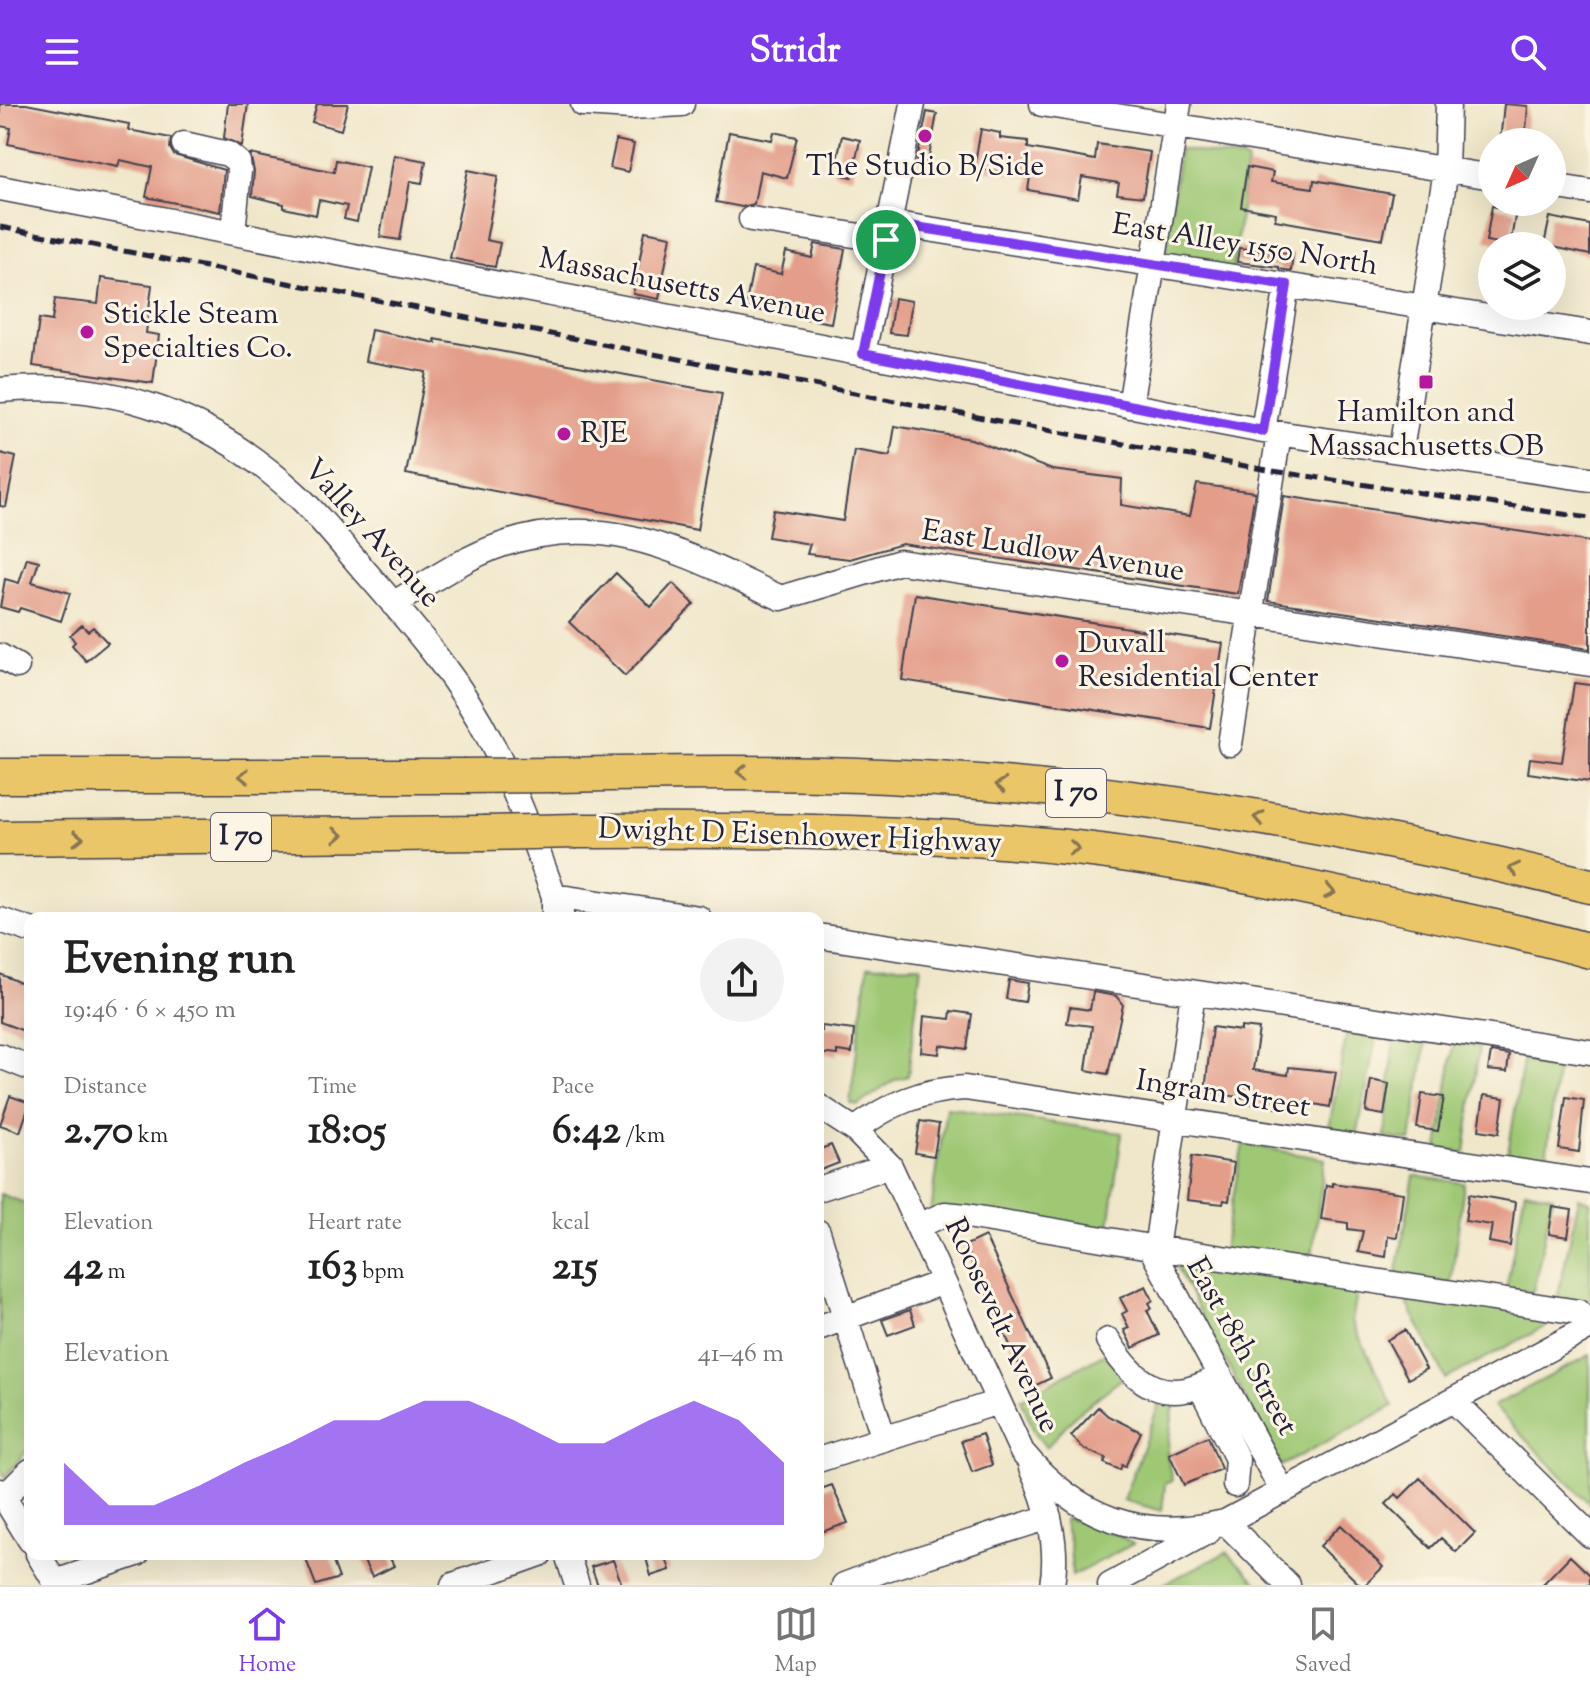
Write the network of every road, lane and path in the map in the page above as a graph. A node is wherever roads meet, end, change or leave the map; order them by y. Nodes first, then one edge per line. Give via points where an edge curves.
1 (583, 104) edge
2 (682, 104) edge
3 (913, 104) edge
4 (1042, 104) edge
5 (1448, 104) edge
6 (646, 105) edge
7 (1177, 114) edge
8 (184, 144) dead end
9 (1446, 170) junction
10 (1478, 175) edge
11 (0, 188) edge
12 (1566, 188) edge
13 (1590, 192) edge
14 (751, 219) dead end
15 (233, 232) junction
16 (888, 232) junction
17 (1153, 264) junction
18 (1287, 285) junction
19 (1424, 307) junction
20 (1590, 333) edge
21 (863, 354) junction
22 (0, 390) edge
23 (1130, 406) junction
24 (1271, 432) junction
25 (1401, 450) junction
26 (1590, 479) edge
27 (393, 604) junction
28 (1251, 615) junction
29 (1590, 664) edge
30 (1230, 744) dead end
31 (0, 776) edge
32 (0, 838) edge
33 (1590, 886) edge
34 (556, 911) edge
35 (576, 912) edge
36 (0, 920) edge
37 (24, 928) edge
38 (824, 937) edge
39 (1590, 951) edge
40 (1193, 993) junction
41 (1590, 1052) edge
42 (0, 1056) edge
43 (24, 1066) edge
44 (824, 1110) edge
45 (1175, 1120) junction
46 (855, 1130) junction
47 (890, 1166) junction
48 (1590, 1182) edge
49 (824, 1187) edge
50 (918, 1226) junction
51 (1156, 1248) junction
52 (824, 1251) edge
53 (943, 1282) junction
54 (846, 1319) junction
55 (824, 1326) edge
56 (1589, 1328) edge
57 (1108, 1340) dead end
58 (1210, 1381) junction
59 (1454, 1401) junction
60 (998, 1402) junction
61 (884, 1439) junction
62 (1022, 1452) junction
63 (824, 1458) edge
64 (24, 1476) edge
65 (1235, 1485) dead end
66 (1283, 1492) junction
67 (2, 1494) edge
68 (1049, 1517) junction
69 (1225, 1522) junction
70 (24, 1530) edge
71 (1590, 1535) edge
72 (42, 1560) edge
73 (121, 1560) edge
74 (523, 1560) edge
75 (569, 1560) edge
76 (56, 1584) edge
77 (453, 1585) edge
78 (577, 1585) edge
79 (844, 1585) edge
80 (1052, 1585) edge
81 (1110, 1585) edge
82 (1288, 1585) edge

1 - 6 street
2 - 6 street
3 - 16 street
4 - 7 street
5 - 9 street
7 - 9 street
7 - 17 street
8 - 15 street via 228,154 238,162
9 - 10 street
9 - 19 street
11 - 15 street, Massachusetts Avenue
12 - 13 street
14 - 16 street, East Alley 1550 North
15 - 21 street, Massachusetts Avenue
16 - 17 street, East Alley 1550 North
16 - 21 street
17 - 18 street, East Alley 1550 North
17 - 23 street
18 - 19 street, East Alley 1550 North
18 - 24 street
19 - 20 street, East Alley 1550 North
19 - 25 street
21 - 23 street, Massachusetts Avenue
22 - 27 street, Valley Avenue via 107,393 208,429 299,497
23 - 24 street, Massachusetts Avenue
24 - 25 street, Massachusetts Avenue
24 - 28 street
25 - 26 street, Massachusetts Avenue
27 - 28 street, East Ludlow Avenue via 499,545 579,531 624,534 660,545 781,598 900,562
27 - 34 street, Valley Avenue via 452,678 492,742 521,804
28 - 29 street, East Ludlow Avenue
28 - 30 street
33 -> 31 highway, Dwight D Eisenhower Highway / I 70, bridge via 1276,821 1013,786 819,773
32 -> 39 highway, Dwight D Eisenhower Highway / I 70, bridge via 843,832 1066,847 1233,872
34 - 35 street
36 - 37 street
38 - 40 street
40 - 41 street
40 - 45 street, East 18th Street
42 - 43 street
44 - 46 street, Roosevelt Avenue
45 - 46 street, Ingram Street via 965,1088 926,1092 896,1103
45 - 48 street, Ingram Street
45 - 51 street, East 18th Street
46 - 47 street, Roosevelt Avenue
47 - 49 street
47 - 50 street, Roosevelt Avenue
50 - 51 street via 945,1214
50 - 53 street, Roosevelt Avenue
51 - 56 street via 1579,1312
51 - 58 street, East 18th Street
52 - 54 street
53 - 54 street
53 - 60 street, Roosevelt Avenue
54 - 55 street
54 - 61 street
56 - 59 street, Roosevelt Avenue
57 - 58 street via 1122,1363 1155,1387 1191,1391
58 - 65 street via 1237,1459
58 - 66 street, East 18th Street
59 - 66 street, Roosevelt Avenue
59 - 71 street
60 - 61 street
60 - 62 street, Roosevelt Avenue
61 - 63 street
62 - 68 street
62 - 69 street, Roosevelt Avenue via 1058,1490 1117,1522 1168,1530
64 - 67 street
66 - 69 street, Roosevelt Avenue
67 - 70 street
68 - 79 street
68 - 80 street
69 - 81 street
69 - 82 street
72 - 76 street
73 - 76 street
74 - 77 street
75 - 78 street

